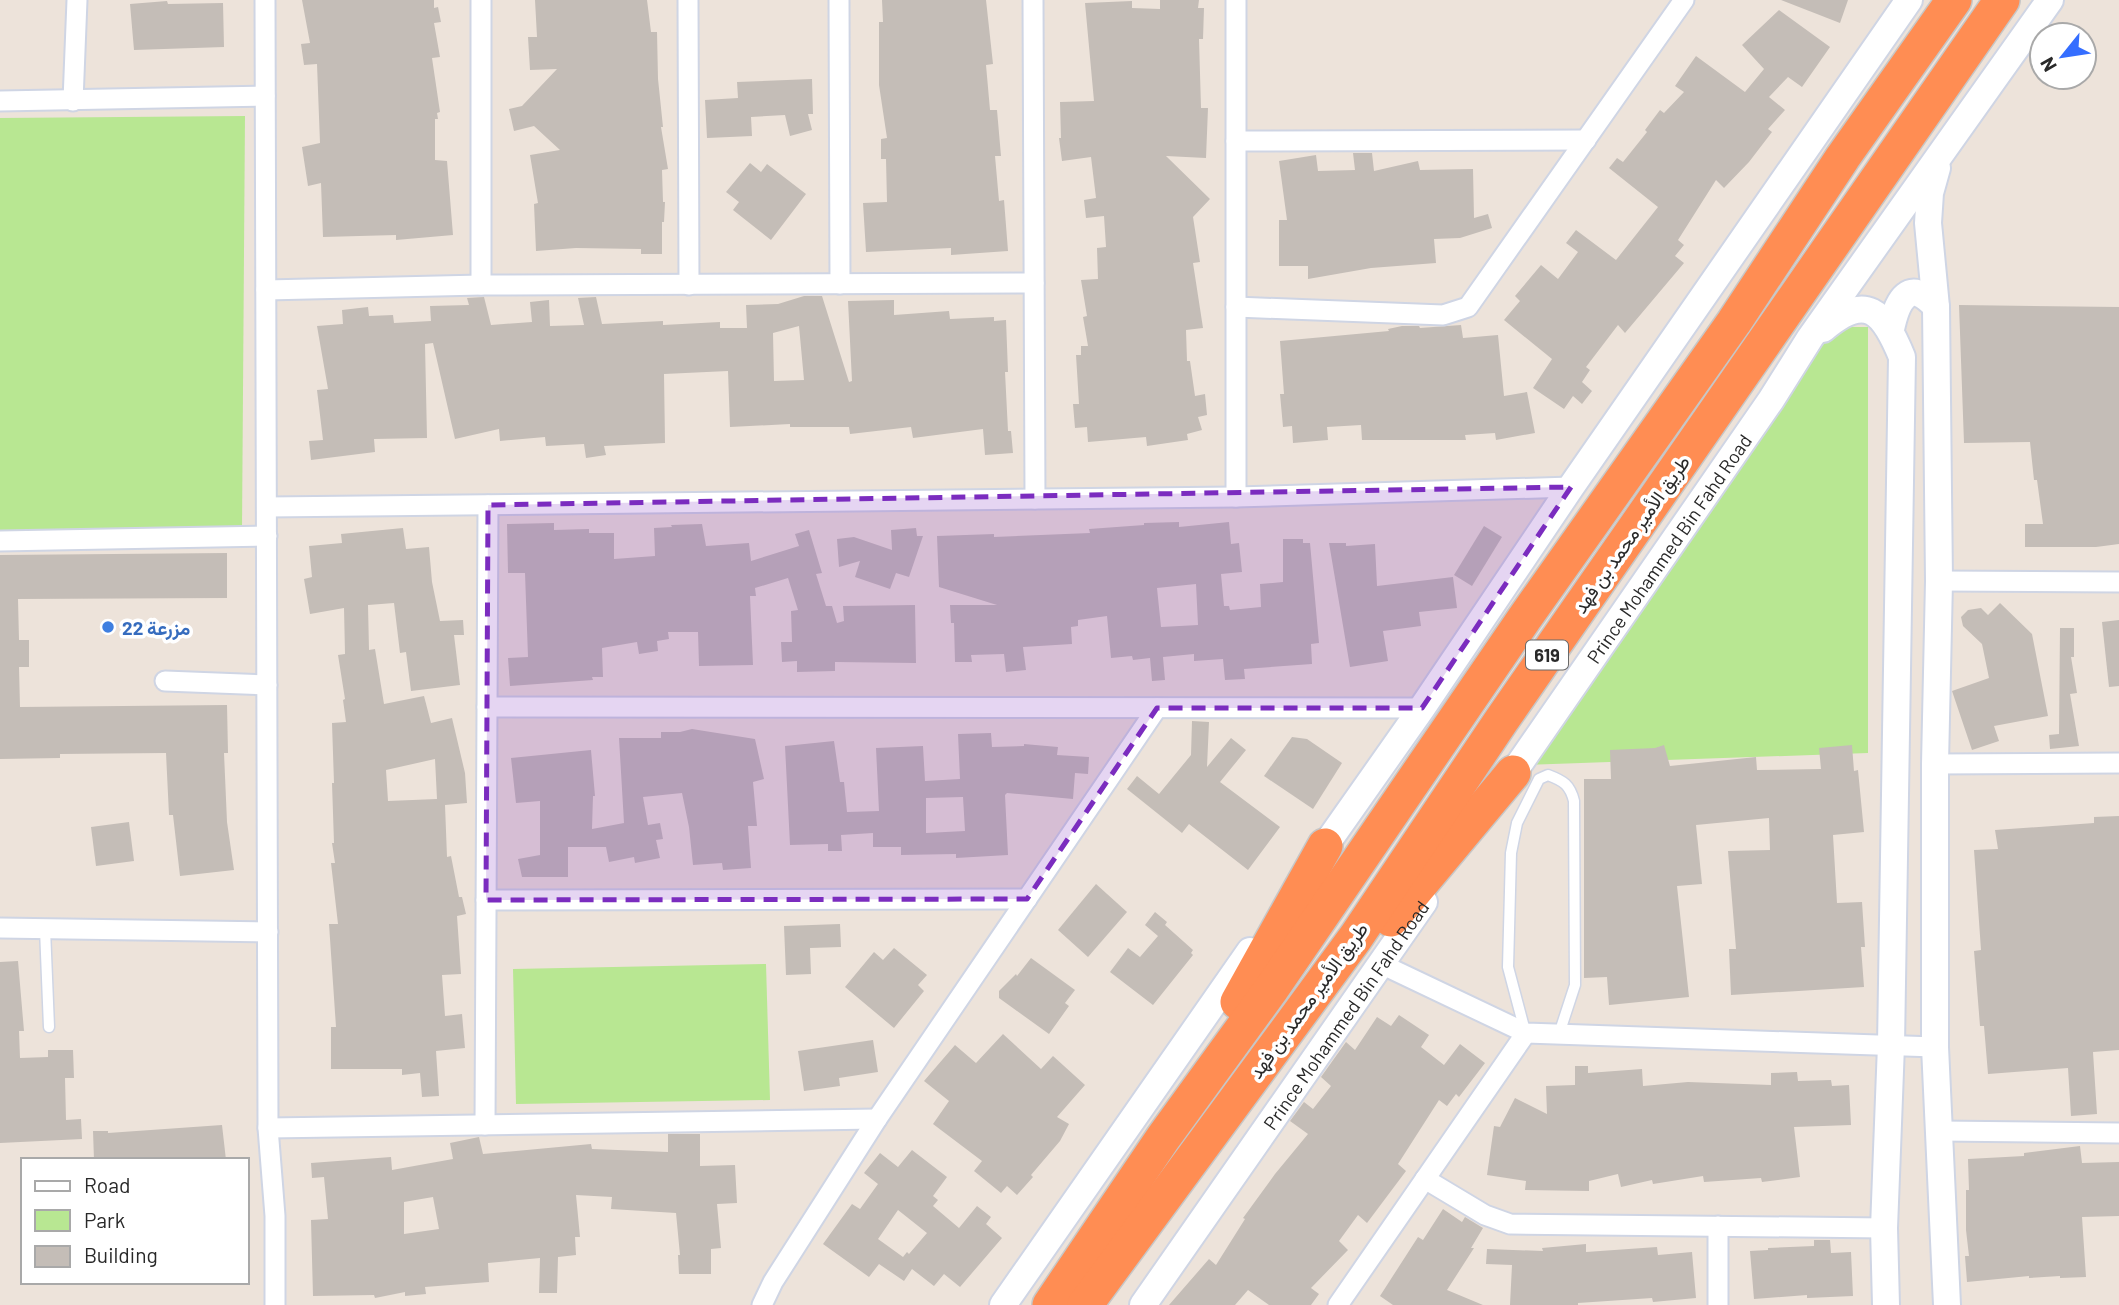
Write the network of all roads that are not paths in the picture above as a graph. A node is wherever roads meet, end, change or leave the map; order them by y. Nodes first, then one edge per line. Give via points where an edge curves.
1 (77, 0) edge
2 (265, 0) edge
3 (481, 0) edge
4 (688, 0) edge
5 (839, 0) edge
6 (1033, 0) edge
7 (1236, 0) edge
8 (1684, 0) edge
9 (1894, 0) edge
10 (1909, 0) edge
11 (1954, 0) edge
12 (2002, 0) edge
13 (2050, 0) edge
14 (1889, 27) junction
15 (265, 96) junction
16 (0, 101) edge
17 (73, 101) junction
18 (1586, 140) junction
19 (1236, 141) junction
20 (1942, 152) junction
21 (1034, 283) junction
22 (841, 284) junction
23 (481, 285) junction
24 (689, 285) junction
25 (266, 290) junction
26 (1236, 307) junction
27 (1936, 307) junction
28 (1891, 329) junction
29 (1810, 338) junction
30 (1571, 487) junction
31 (1236, 497) junction
32 (1035, 499) junction
33 (488, 505) junction
34 (267, 507) junction
35 (267, 536) junction
36 (0, 541) edge
37 (1939, 581) junction
38 (2119, 582) edge
39 (166, 681) dead end
40 (267, 685) junction
41 (487, 707) junction
42 (1157, 708) junction
43 (1422, 708) junction
44 (2119, 763) edge
45 (1935, 764) junction
46 (1513, 773) junction
47 (1325, 846) junction
48 (1027, 899) junction
49 (486, 900) junction
50 (0, 928) edge
51 (45, 929) junction
52 (268, 932) junction
53 (1381, 964) junction
54 (49, 1027) dead end
55 (1526, 1033) junction
56 (1559, 1034) junction
57 (1891, 1045) junction
58 (1935, 1046) junction
59 (877, 1119) junction
60 (485, 1125) junction
61 (268, 1128) junction
62 (1940, 1131) junction
63 (1211, 1133) junction
64 (2119, 1133) edge
65 (1163, 1138) junction
66 (1425, 1179) junction
67 (1718, 1226) junction
68 (1884, 1228) junction
69 (275, 1305) edge
70 (762, 1305) edge
71 (1003, 1305) edge
72 (1050, 1305) edge
73 (1085, 1305) edge
74 (1143, 1305) edge
75 (1338, 1305) edge
76 (1717, 1305) edge
77 (1886, 1305) edge
78 (1947, 1305) edge

1 - 17 street
2 - 15 street
3 - 23 street
4 - 24 street
5 - 22 street
6 - 21 street
7 - 19 street
8 - 18 street
9 - 14 main road
10 - 14 main road
11 - 65 highway, طريق الأمير محمد بن فهد / 619 via 1272,989
12 - 63 highway, طريق الأمير محمد بن فهد / 619 via 1508,710 1356,937
13 - 20 main road, Prince Mohammed Bin Fahd Road
14 - 30 main road
15 - 17 street
15 - 25 street
16 - 17 street
18 - 19 street
18 - 26 street via 1468,307 1443,315
19 - 26 street
20 - 27 main road via 1930,193 1928,223
20 - 29 main road, Prince Mohammed Bin Fahd Road
21 - 22 street
21 - 32 street
22 - 24 street
23 - 24 street
23 - 25 street
25 - 34 street
26 - 31 street
27 - 28 main road via 1927,296 1906,295 1899,302
27 - 37 main road
28 - 29 main road via 1877,313 1858,308 1840,315
28 - 57 main road via 1902,357
29 - 46 main road, Prince Mohammed Bin Fahd Road
30 - 31 street
30 - 43 main road
31 - 32 street
32 - 33 street
33 - 34 street
33 - 41 street
34 - 35 street
35 - 36 street
35 - 40 street
37 - 38 street
37 - 45 main road
39 - 40 street
40 - 52 street
41 - 42 street
41 - 49 street
42 - 43 street
42 - 48 street
43 - 47 main road
44 - 45 street
45 - 58 main road
46 - 53 main road, Prince Mohammed Bin Fahd Road
46 - 63 highway
47 - 65 highway
47 - 71 main road
48 - 49 street
48 - 59 street
49 - 60 street
50 - 51 street
51 - 52 street
51 - 54 lane
52 - 61 street
53 - 55 street
53 - 74 main road, Prince Mohammed Bin Fahd Road
55 - 56 street
55 - 56 lane via 1508,967 1510,853 1517,823 1539,779 1548,775 1563,780 1574,801 1575,985
55 - 66 street
56 - 57 street
57 - 58 street
57 - 68 main road
58 - 62 main road
59 - 60 street
59 - 70 street
60 - 61 street
61 - 69 street via 275,1216
62 - 64 street
62 - 78 main road
63 - 73 highway, طريق الأمير محمد بن فهد / 619
65 - 72 highway, طريق الأمير محمد بن فهد / 619
66 - 67 street via 1485,1215 1510,1224
66 - 75 street
67 - 68 street
67 - 76 street
68 - 77 main road

